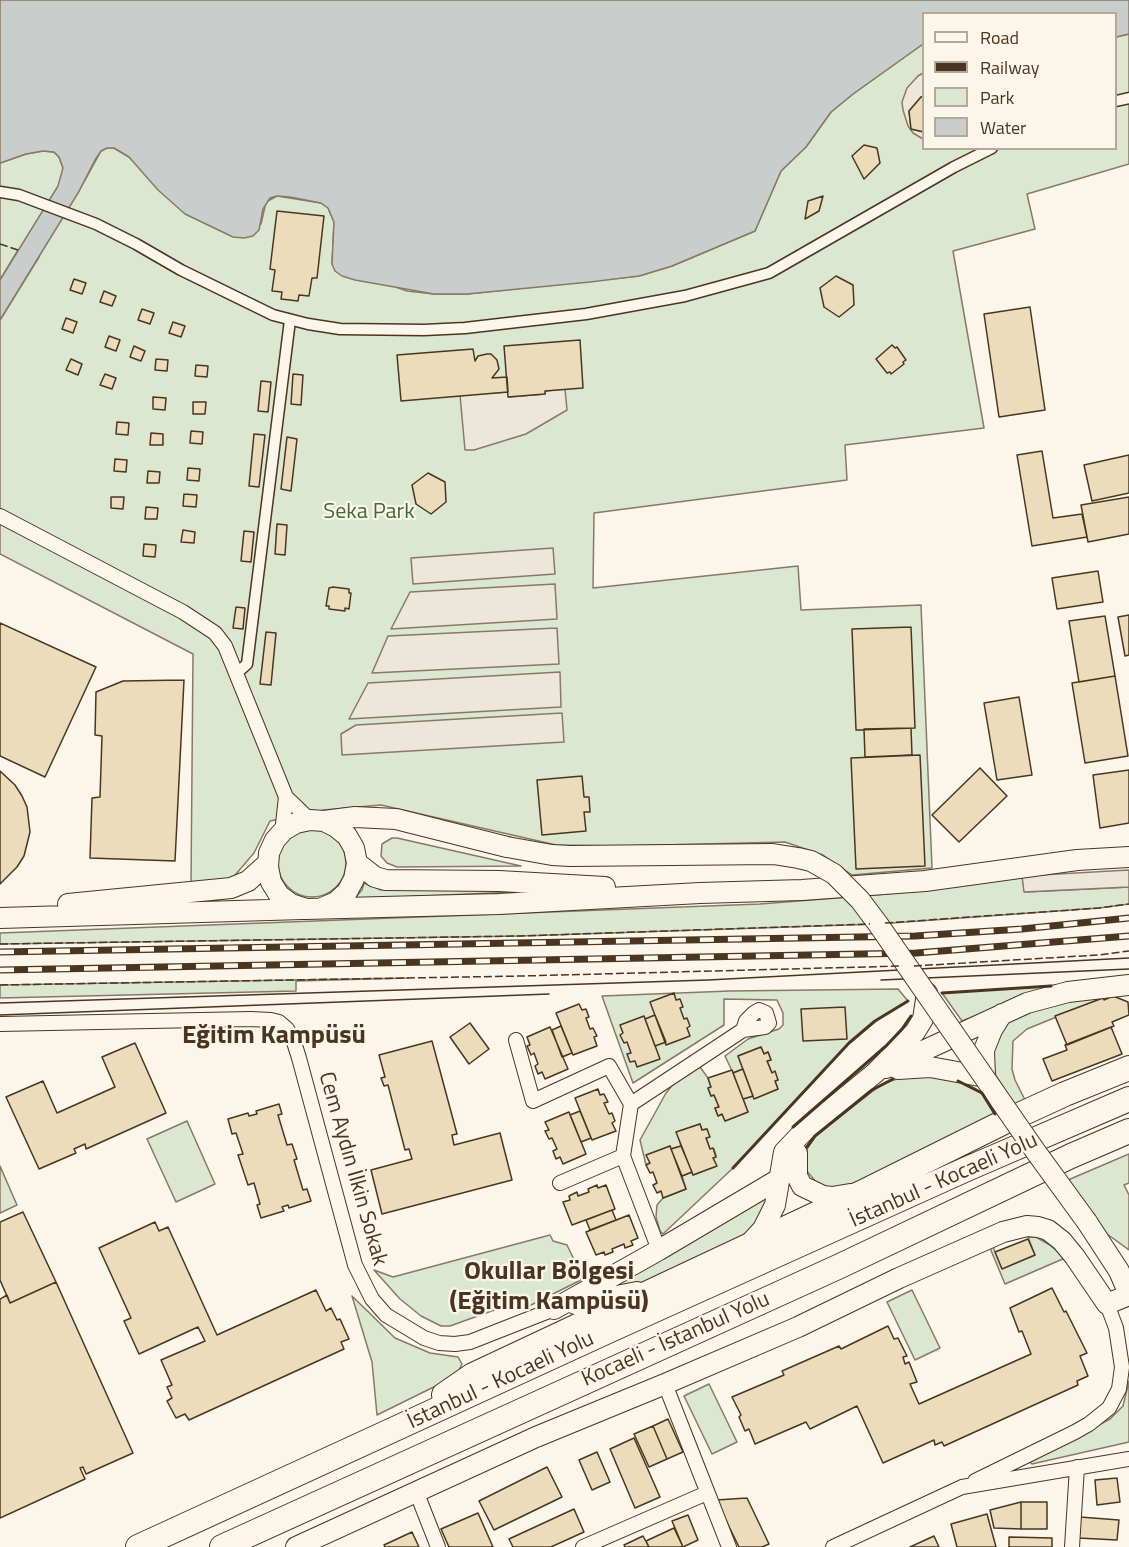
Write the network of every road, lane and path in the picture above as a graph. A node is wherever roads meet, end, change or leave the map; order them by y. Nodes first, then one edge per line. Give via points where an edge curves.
1 (988, 150) edge
2 (0, 192) edge
3 (290, 320) junction
4 (0, 516) edge
5 (237, 673) junction
6 (286, 797) junction
7 (396, 819) junction
8 (317, 821) junction
9 (282, 832) junction
10 (1129, 857) edge
11 (356, 858) junction
12 (268, 863) junction
13 (700, 893) junction
14 (314, 908) junction
15 (0, 916) edge
16 (1129, 985) edge
17 (927, 993) junction
18 (1002, 1014) junction
19 (0, 1024) edge
20 (742, 1030) dead end
21 (957, 1036) junction
22 (516, 1040) dead end
23 (1129, 1068) edge
24 (875, 1073) junction
25 (985, 1077) junction
26 (1129, 1099) edge
27 (631, 1104) junction
28 (804, 1131) junction
29 (1129, 1131) edge
30 (623, 1156) junction
31 (796, 1159) junction
32 (779, 1179) junction
33 (560, 1183) dead end
34 (864, 1191) junction
35 (746, 1246) junction
36 (1106, 1249) junction
37 (659, 1250) junction
38 (1129, 1275) edge
39 (661, 1287) junction
40 (1129, 1294) edge
41 (1107, 1304) junction
42 (554, 1309) junction
43 (665, 1384) junction
44 (395, 1430) junction
45 (1129, 1459) edge
46 (1077, 1467) junction
47 (962, 1487) junction
48 (417, 1491) junction
49 (707, 1493) junction
50 (138, 1547) edge
51 (222, 1547) edge
52 (296, 1547) edge
53 (438, 1547) edge
54 (583, 1547) edge
55 (729, 1547) edge
56 (833, 1547) edge
57 (1072, 1547) edge

1 - 3 street via 769,273 685,296 586,315 465,328 357,330
2 - 3 street via 19,195 96,224 231,296
3 - 5 street via 247,664
4 - 5 street via 203,624 225,646
5 - 6 street
6 - 8 street
6 - 9 street
7 - 8 main road via 355,817
7 - 11 main road via 368,831
7 - 17 main road, bridge via 552,855 773,854 811,861 834,874 860,900
8 - 9 main road via 296,823
8 - 11 main road via 336,827 347,836
9 - 12 main road via 274,840
10 - 13 main road via 1077,860 925,881
11 - 13 main road via 375,877 386,880 499,881
11 - 14 main road via 354,879 347,892 336,902
12 - 14 main road via 271,882 279,895 291,904
12 - 15 main road via 248,881 231,888 43,907
13 - 14 main road via 499,904
14 - 15 main road
16 - 18 main road via 1046,996
17 - 21 main road, bridge
17 - 24 main road via 923,1019 915,1032
18 - 21 main road
18 - 25 main road via 984,1050
19 - 42 street, Cem Aydın İlkin Sokak via 262,1019 279,1022 293,1039 349,1250 362,1283 386,1316 424,1338 455,1344 470,1342
20 - 27 street
21 - 24 main road
21 - 25 main road, bridge
22 - 27 street via 534,1101 609,1066
23 - 34 highway via 1024,1113
24 - 25 main road via 930,1066
24 - 28 main road
25 - 36 main road, bridge
26 - 44 highway, İstanbul - Kocaeli Yolu
27 - 30 street
28 - 31 main road
28 - 32 main road via 784,1152
29 - 51 highway, Kocaeli - İstanbul Yolu
30 - 33 street
30 - 37 street
31 - 32 main road
31 - 34 main road via 802,1186 817,1194 832,1197
32 - 35 main road via 770,1217
32 - 37 main road
34 - 35 highway
35 - 39 highway
36 - 38 main road
36 - 40 main road
37 - 42 main road
39 - 42 main road
39 - 44 highway via 473,1375
40 - 41 main road
41 - 43 main road via 1056,1236 1038,1227 1015,1228
41 - 47 street via 1116,1328 1122,1367 1119,1389 1108,1408 1075,1432
43 - 48 main road
43 - 49 street
44 - 50 highway, İstanbul - Kocaeli Yolu
45 - 46 street
46 - 47 street
46 - 57 street
47 - 56 street
48 - 52 main road
48 - 53 street
49 - 54 street
49 - 55 street

